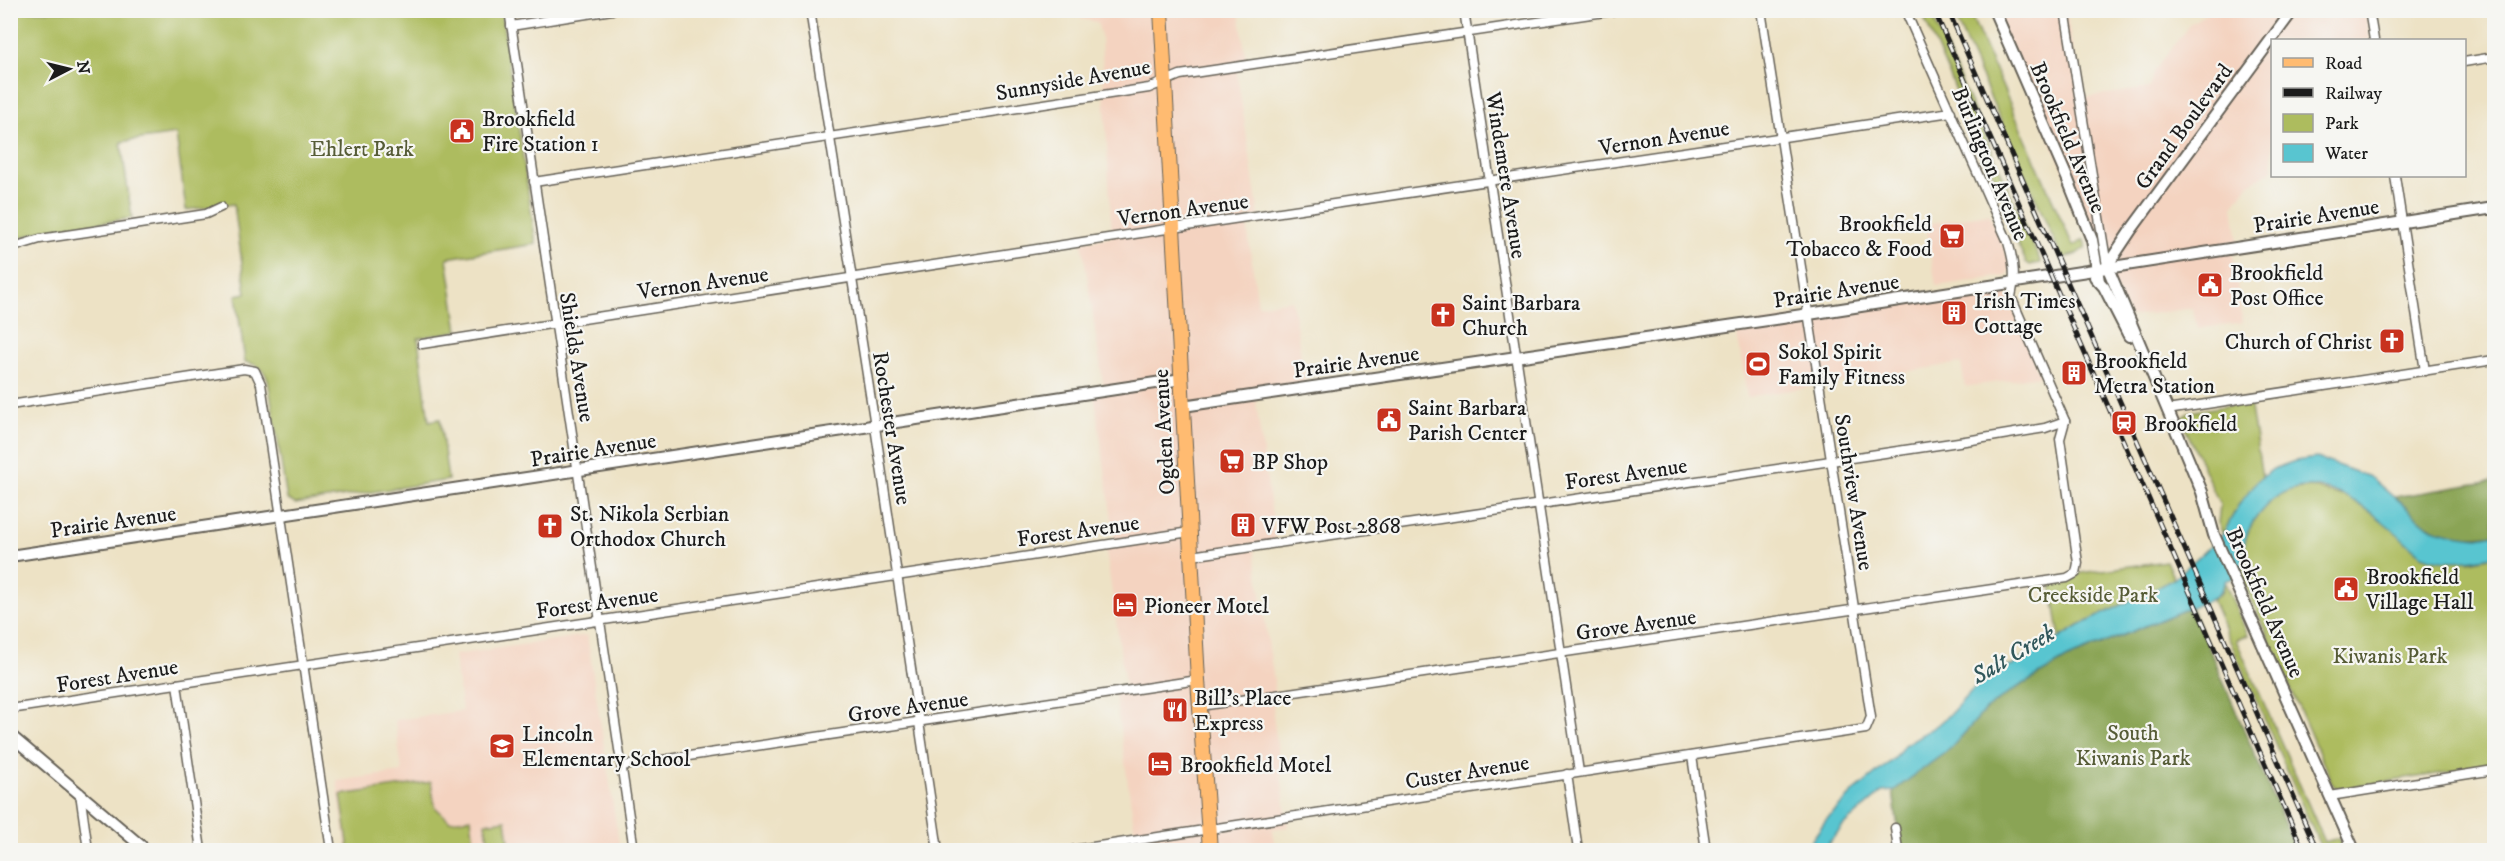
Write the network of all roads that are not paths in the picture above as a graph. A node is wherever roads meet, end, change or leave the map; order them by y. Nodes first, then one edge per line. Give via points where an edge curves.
1 (509, 10) edge
2 (612, 10) edge
3 (810, 10) edge
4 (1161, 10) edge
5 (1464, 10) edge
6 (1618, 10) edge
7 (1761, 10) edge
8 (1905, 10) edge
9 (1994, 10) edge
10 (2065, 10) edge
11 (2293, 10) edge
12 (2369, 10) edge
13 (511, 26) junction
14 (1467, 33) junction
15 (2272, 39) edge
16 (2374, 39) edge
17 (2271, 40) edge
18 (2494, 57) edge
19 (2466, 62) edge
20 (1165, 81) junction
21 (1950, 112) junction
22 (828, 136) junction
23 (1782, 138) junction
24 (2395, 177) edge
25 (534, 182) junction
26 (1490, 182) junction
27 (221, 207) dead end
28 (2494, 208) edge
29 (2402, 222) junction
30 (1173, 228) junction
31 (10, 248) edge
32 (2096, 268) junction
33 (851, 279) junction
34 (2015, 282) junction
35 (1809, 314) junction
36 (554, 323) junction
37 (422, 344) dead end
38 (1517, 357) junction
39 (2494, 360) edge
40 (2148, 366) junction
41 (2425, 371) junction
42 (1182, 379) junction
43 (10, 405) edge
44 (1183, 406) junction
45 (2167, 410) junction
46 (2065, 422) junction
47 (875, 426) junction
48 (1833, 461) junction
49 (577, 471) junction
50 (1540, 504) junction
51 (281, 516) junction
52 (1190, 532) junction
53 (10, 556) edge
54 (1191, 556) junction
55 (2076, 573) joint
56 (896, 575) junction
57 (1855, 610) junction
58 (600, 620) junction
59 (1562, 653) junction
60 (303, 665) junction
61 (1198, 680) junction
62 (177, 684) junction
63 (1200, 706) junction
64 (10, 709) edge
65 (919, 723) junction
66 (1866, 729) joint
67 (10, 735) edge
68 (1692, 756) junction
69 (622, 766) junction
70 (2494, 771) edge
71 (1579, 772) junction
72 (1567, 774) junction
73 (80, 793) junction
74 (2330, 796) junction
75 (1895, 828) dead end
76 (1208, 829) junction
77 (88, 850) edge
78 (146, 850) edge
79 (201, 850) edge
80 (331, 850) edge
81 (634, 850) edge
82 (938, 850) edge
83 (1073, 850) edge
84 (1209, 850) edge
85 (1578, 850) edge
86 (1706, 850) edge
87 (1898, 850) edge
88 (2354, 850) edge

1 - 13 street, Shields Avenue
2 - 13 street
3 - 22 street, Rochester Avenue
4 - 20 main road, Ogden Avenue
5 - 14 street, Windemere Avenue
6 - 14 street, Sunnyside Avenue
7 - 23 street, Southview Avenue
8 - 21 street, Burlington Avenue
9 - 32 street, Brookfield Avenue via 2068,180 2093,245
10 - 32 street
11 - 15 street, Grand Boulevard
12 - 16 street
13 - 25 street, Shields Avenue
14 - 20 street, Sunnyside Avenue via 1180,75
14 - 26 street, Windemere Avenue
17 - 32 street, Grand Boulevard via 2131,230
18 - 19 street
20 - 22 street, Sunnyside Avenue via 1149,88
20 - 30 main road, Ogden Avenue
21 - 23 street, Vernon Avenue
21 - 34 street, Burlington Avenue via 2008,242
22 - 25 street, Sunnyside Avenue
22 - 33 street, Rochester Avenue
23 - 26 street, Vernon Avenue
23 - 35 street, Southview Avenue
24 - 29 street
25 - 36 street, Shields Avenue
26 - 30 street, Vernon Avenue
26 - 38 street, Windemere Avenue
27 - 31 street via 206,214 40,239
28 - 29 street, Prairie Avenue
29 - 32 street, Prairie Avenue
29 - 41 street
30 - 33 street, Vernon Avenue
30 - 42 main road, Ogden Avenue
32 - 34 street, Prairie Avenue
32 - 40 street, Brookfield Avenue
32 - 40 street, Brookfield Avenue via 2099,281
33 - 36 street, Vernon Avenue
33 - 47 street, Rochester Avenue
34 - 35 street, Prairie Avenue
34 - 46 street, Burlington Avenue via 2011,297
35 - 38 street, Prairie Avenue
35 - 48 street, Southview Avenue
36 - 37 street, Vernon Avenue
36 - 49 street, Shields Avenue
38 - 44 street, Prairie Avenue
38 - 50 street, Windemere Avenue
39 - 41 street
40 - 45 street, Brookfield Avenue
41 - 45 street
42 - 44 main road, Ogden Avenue
42 - 47 street, Prairie Avenue
43 - 51 street via 244,369 255,372 261,384
44 - 52 main road, Ogden Avenue
45 - 74 street, Brookfield Avenue via 2202,492 2214,535
46 - 48 street, Forest Avenue
46 - 55 street, Burlington Avenue via 2060,439 2078,563
47 - 49 street, Prairie Avenue
47 - 56 street, Rochester Avenue
48 - 50 street, Forest Avenue
48 - 57 street, Southview Avenue
49 - 51 street, Prairie Avenue
49 - 58 street, Shields Avenue
50 - 54 street, Forest Avenue
50 - 59 street, Windemere Avenue
51 - 53 street, Prairie Avenue
51 - 60 street
52 - 54 main road, Ogden Avenue
52 - 56 street, Forest Avenue
54 - 61 main road, Ogden Avenue
55 - 57 street, Grove Avenue via 2067,578
56 - 58 street, Forest Avenue
56 - 65 street, Rochester Avenue
57 - 59 street, Grove Avenue
57 - 66 street, Southview Avenue via 1871,717
58 - 60 street, Forest Avenue
58 - 69 street, Shields Avenue
59 - 63 street, Grove Avenue
59 - 71 street, Windemere Avenue
60 - 62 street, Forest Avenue
60 - 80 street
61 - 63 main road, Ogden Avenue
61 - 65 street, Grove Avenue
62 - 64 street, Forest Avenue
62 - 79 street
63 - 76 main road, Ogden Avenue
65 - 69 street, Grove Avenue
65 - 82 street, Rochester Avenue
66 - 68 street, Custer Avenue
67 - 73 street
68 - 71 street, Custer Avenue
68 - 86 street
69 - 81 street, Shields Avenue
70 - 74 street
71 - 72 street, Custer Avenue
72 - 76 street, Custer Avenue
72 - 85 street
73 - 77 street
73 - 78 street
74 - 88 street, Brookfield Avenue
75 - 87 street
76 - 83 street, Custer Avenue
76 - 84 main road, Ogden Avenue

